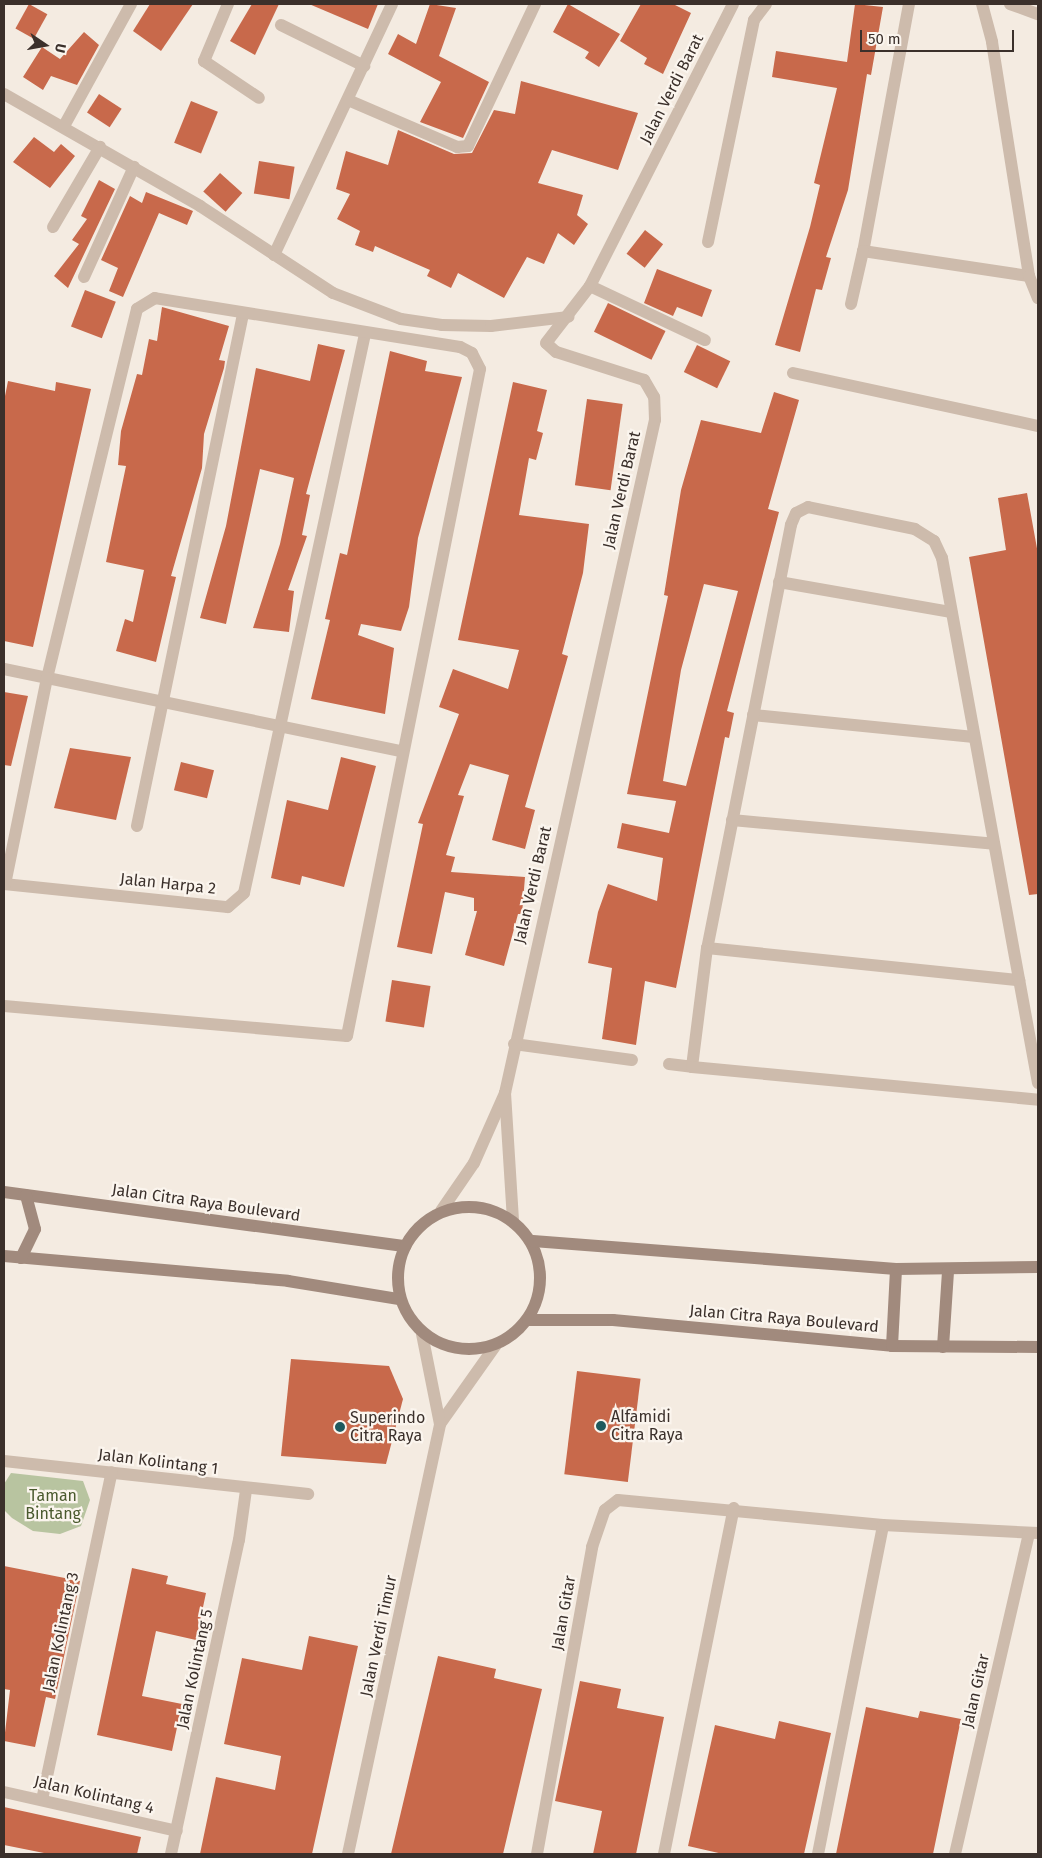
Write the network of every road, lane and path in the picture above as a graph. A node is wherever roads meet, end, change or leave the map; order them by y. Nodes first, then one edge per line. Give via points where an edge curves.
1 (131, 4) edge
2 (228, 4) edge
3 (392, 4) edge
4 (535, 4) edge
5 (733, 4) edge
6 (766, 4) edge
7 (909, 4) edge
8 (982, 4) edge
9 (1010, 4) edge
10 (1038, 14) edge
11 (281, 26) dead end
12 (364, 66) junction
13 (4, 94) edge
14 (259, 98) dead end
15 (348, 100) junction
16 (64, 126) junction
17 (100, 147) junction
18 (134, 167) junction
19 (53, 227) dead end
20 (708, 242) dead end
21 (863, 252) junction
22 (274, 255) junction
23 (1029, 276) junction
24 (84, 277) dead end
25 (590, 286) junction
26 (1038, 298) edge
27 (851, 304) dead end
28 (243, 314) junction
29 (568, 317) junction
30 (365, 334) junction
31 (705, 340) dead end
32 (793, 372) dead end
33 (1038, 426) edge
34 (779, 582) junction
35 (951, 612) junction
36 (4, 669) edge
37 (47, 678) junction
38 (161, 705) junction
39 (753, 715) junction
40 (279, 729) junction
41 (974, 737) junction
42 (400, 751) junction
43 (732, 820) junction
44 (137, 826) dead end
45 (994, 844) junction
46 (4, 884) edge
47 (707, 948) junction
48 (1018, 980) junction
49 (4, 1006) edge
50 (514, 1044) junction
51 (632, 1060) dead end
52 (670, 1064) dead end
53 (692, 1067) junction
54 (1038, 1083) edge
55 (506, 1093) junction
56 (1038, 1100) edge
57 (4, 1192) edge
58 (26, 1195) junction
59 (442, 1211) junction
60 (513, 1219) junction
61 (533, 1241) junction
62 (405, 1246) junction
63 (4, 1256) edge
64 (21, 1258) junction
65 (1038, 1267) edge
66 (896, 1270) junction
67 (948, 1271) junction
68 (398, 1299) junction
69 (528, 1320) junction
70 (422, 1334) junction
71 (496, 1345) junction
72 (892, 1346) junction
73 (1038, 1346) edge
74 (943, 1348) junction
75 (440, 1424) junction
76 (4, 1461) edge
77 (112, 1472) junction
78 (246, 1490) junction
79 (308, 1494) dead end
80 (734, 1508) junction
81 (883, 1525) junction
82 (1034, 1534) edge
83 (4, 1792) edge
84 (42, 1800) junction
85 (177, 1831) junction
86 (171, 1854) edge
87 (348, 1854) edge
88 (537, 1854) edge
89 (664, 1854) edge
90 (818, 1854) edge
91 (955, 1854) edge

1 - 16 street
2 - 14 street via 204,61
3 - 12 street
4 - 15 street via 468,146 457,147
5 - 25 street, Jalan Verdi Barat
6 - 20 street via 754,20
7 - 21 street
8 - 23 street via 992,42
9 - 10 street
11 - 12 street
12 - 15 street
13 - 16 street
15 - 22 street
16 - 17 street
17 - 18 street
17 - 19 street
18 - 22 street
18 - 24 street
21 - 23 street
21 - 27 street
22 - 29 street via 333,293 401,319 491,326
23 - 26 street
25 - 29 street, Jalan Verdi Barat
25 - 31 street
28 - 30 street, Jalan Harpa 2
28 - 37 street, Jalan Harpa 2 via 155,298 136,309
28 - 38 street
29 - 50 street, Jalan Verdi Barat via 546,343 549,349 644,380 654,397 655,420
30 - 40 street, Jalan Harpa 2
30 - 42 street, Jalan Harpa 2 via 460,348 472,353 480,369
32 - 33 street
34 - 35 street
34 - 35 street via 791,525 796,513 808,507 915,529 934,541
34 - 39 street
35 - 41 street
36 - 37 street
37 - 38 street
37 - 46 street, Jalan Harpa 2
38 - 40 street
38 - 44 street
39 - 41 street
39 - 43 street
40 - 42 street
40 - 46 street, Jalan Harpa 2 via 244,893 228,907
41 - 45 street
42 - 49 street, Jalan Harpa 2 via 347,1036
43 - 45 street
43 - 47 street
45 - 48 street
47 - 48 street
47 - 53 street
48 - 54 street
50 - 51 street
50 - 55 street, Jalan Verdi Barat
52 - 53 street
53 - 56 street
55 - 59 street, Jalan Verdi Barat via 474,1163
55 - 60 street, Jalan Verdi Barat
57 - 58 main road, Jalan Citra Raya Boulevard
58 - 62 main road, Jalan Citra Raya Boulevard
58 - 64 main road via 35,1229
59 - 60 main road via 491,1209
59 - 62 main road
60 - 61 main road
61 - 66 main road
61 - 69 main road via 539,1266 537,1293
62 - 68 main road
63 - 64 main road
64 - 68 main road via 288,1281
65 - 67 main road
66 - 67 main road
66 - 72 main road
67 - 74 main road
68 - 70 main road via 406,1317
69 - 71 main road
69 - 72 main road, Jalan Citra Raya Boulevard via 613,1320
70 - 71 main road via 468,1348
70 - 75 street, Jalan Verdi Timur
71 - 75 street, Jalan Verdi Timur
72 - 74 main road, Jalan Citra Raya Boulevard
73 - 74 main road, Jalan Citra Raya Boulevard
75 - 87 street, Jalan Verdi Timur
76 - 77 street, Jalan Kolintang 1
77 - 78 street, Jalan Kolintang 1
77 - 84 street, Jalan Kolintang 3
78 - 79 street, Jalan Kolintang 1
78 - 85 street, Jalan Kolintang 5 via 239,1540
80 - 81 street, Jalan Gitar
80 - 88 street, Jalan Gitar via 640,1499 618,1500 605,1510 592,1547
80 - 89 street
81 - 82 street, Jalan Gitar
81 - 90 street
82 - 91 street, Jalan Gitar
83 - 84 street, Jalan Kolintang 4
84 - 85 street, Jalan Kolintang 4
85 - 86 street, Jalan Kolintang 5

